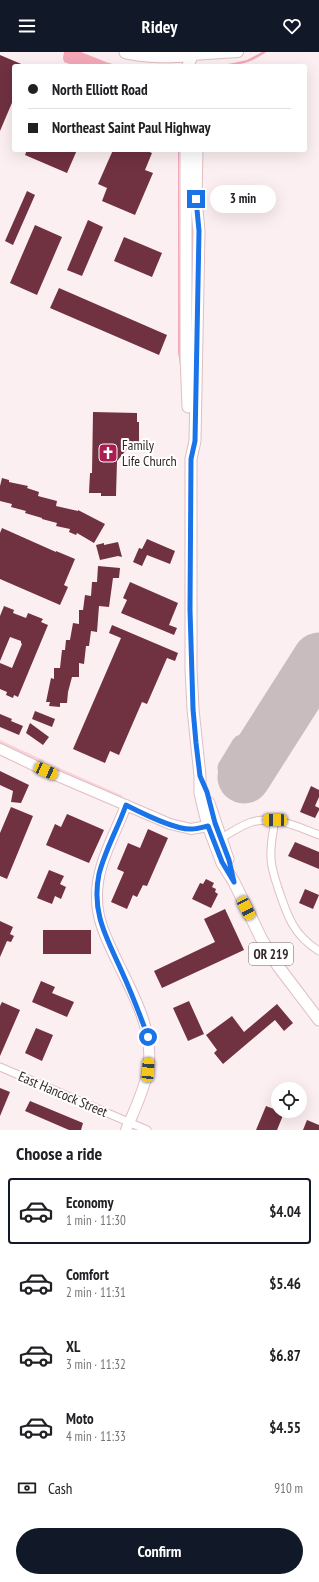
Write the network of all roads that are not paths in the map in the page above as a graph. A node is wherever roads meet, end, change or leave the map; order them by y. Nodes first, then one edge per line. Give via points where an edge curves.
1 (126, 52) edge
2 (238, 52) edge
3 (192, 60) edge
4 (186, 152) edge
5 (197, 152) edge
6 (191, 459) junction
7 (0, 749) edge
8 (200, 776) junction
9 (126, 805) junction
10 (275, 820) junction
11 (208, 826) junction
12 (319, 835) edge
13 (221, 838) junction
14 (234, 882) junction
15 (319, 951) edge
16 (319, 1020) edge
17 (0, 1067) edge
18 (128, 1126) edge
19 (147, 1130) edge

1 - 3 highway
2 - 3 street
4 - 6 main road, OR 219 via 186,356 188,442
5 - 6 main road, OR 219 via 196,199 199,231 195,441
6 - 8 main road, OR 219 via 191,669
7 - 9 street
8 - 11 main road, OR 219 via 200,793
8 - 13 main road, OR 219
9 - 11 street via 184,828
9 - 18 street via 99,873 97,907 105,936 138,1007 148,1037 148,1070
10 - 12 street
10 - 13 street via 252,822
10 - 15 street via 270,849 272,866 287,915 297,932
11 - 14 main road, OR 219 via 222,862
13 - 14 main road, OR 219
14 - 16 main road, OR 219 via 264,944
17 - 18 street, East Hancock Street
18 - 19 street, East Hancock Street

